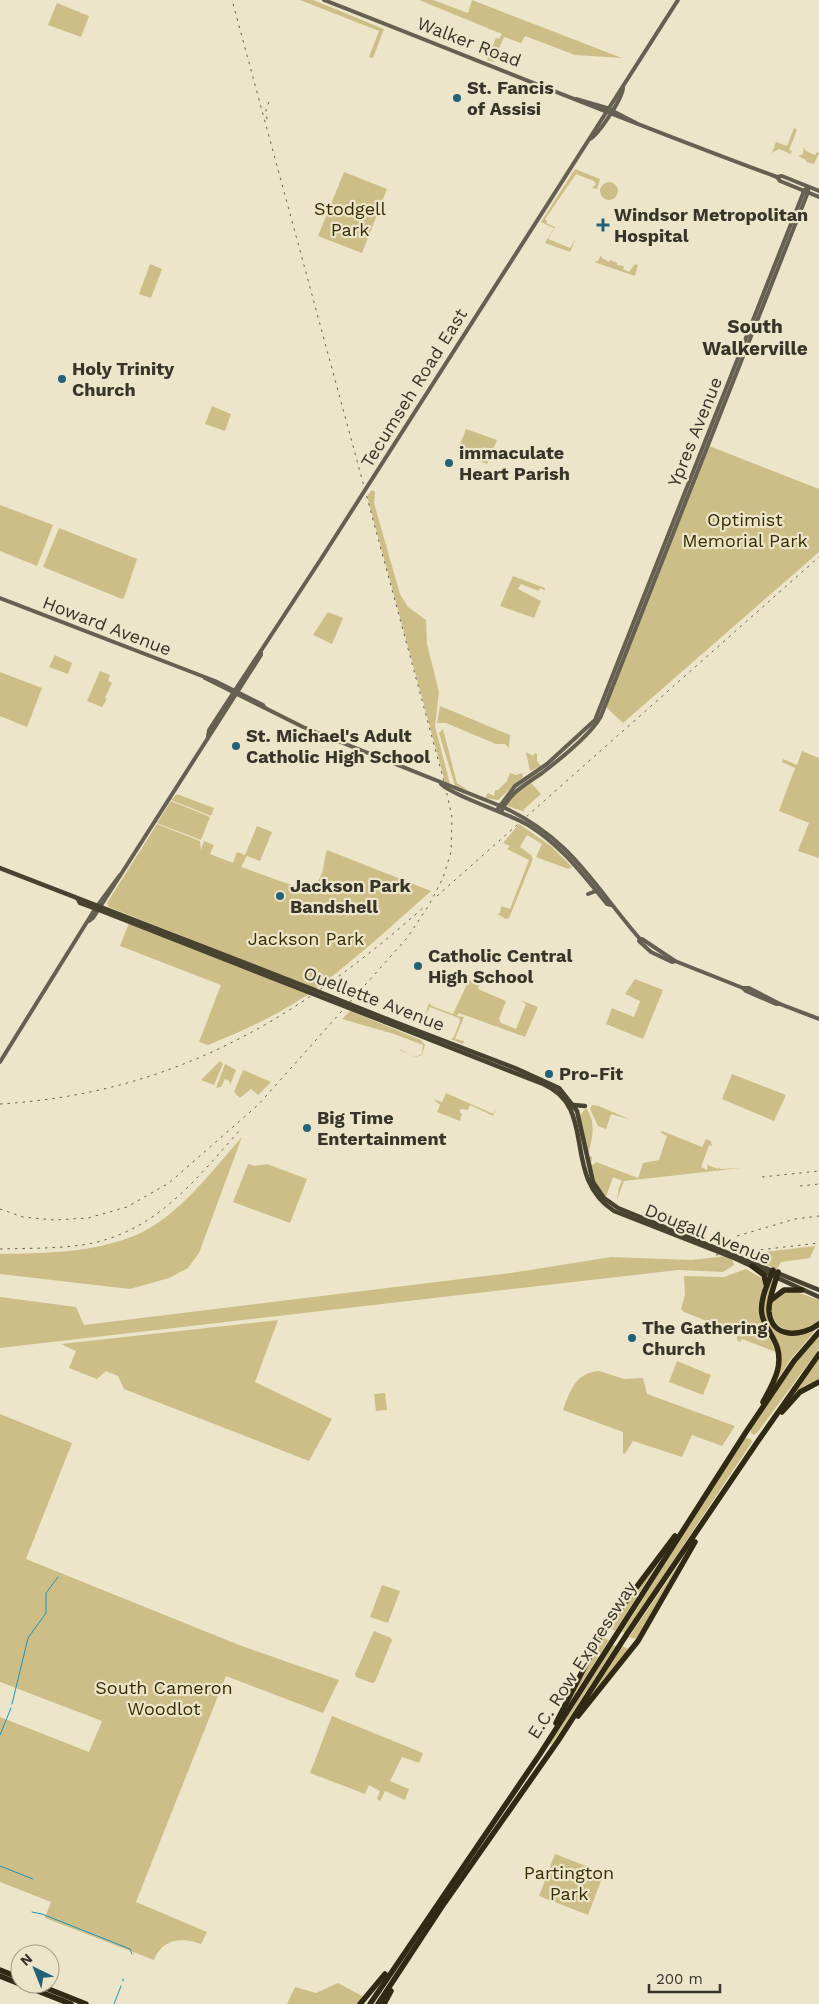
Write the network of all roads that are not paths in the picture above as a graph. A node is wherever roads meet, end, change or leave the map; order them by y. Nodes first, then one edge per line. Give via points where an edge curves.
1 (324, 0) edge
2 (678, 0) edge
3 (623, 88) junction
4 (576, 99) junction
5 (617, 102) junction
6 (593, 108) junction
7 (609, 111) junction
8 (620, 116) junction
9 (601, 122) junction
10 (777, 177) junction
11 (808, 187) junction
12 (806, 191) junction
13 (819, 191) edge
14 (819, 197) edge
15 (0, 598) edge
16 (235, 693) junction
17 (500, 809) junction
18 (0, 868) edge
19 (596, 891) junction
20 (588, 894) dead end
21 (611, 905) junction
22 (98, 907) junction
23 (819, 1019) edge
24 (386, 1021) junction
25 (0, 1062) edge
26 (573, 1105) junction
27 (585, 1106) dead end
28 (594, 1189) junction
29 (752, 1266) junction
30 (775, 1274) junction
31 (766, 1288) junction
32 (802, 1290) junction
33 (819, 1290) edge
34 (819, 1297) edge
35 (770, 1301) junction
36 (819, 1324) edge
37 (819, 1332) edge
38 (819, 1354) edge
39 (819, 1382) edge
40 (746, 1432) junction
41 (758, 1441) junction
42 (718, 1503) junction
43 (692, 1515) junction
44 (558, 1741) junction
45 (540, 1754) junction
46 (412, 1938) junction
47 (413, 1950) junction
48 (60, 1993) edge
49 (45, 1994) edge
50 (70, 2004) edge
51 (86, 2004) edge
52 (360, 2004) edge
53 (370, 2004) edge
54 (378, 2004) edge
55 (384, 2004) edge

1 - 4 main road, Walker Road
2 - 3 main road, Tecumseh Road East
3 - 5 main road, Tecumseh Road East
3 - 7 main road, Tecumseh Road East
4 - 6 main road, Walker Road
4 - 7 main road, Walker Road
5 - 7 main road, Tecumseh Road East
5 - 8 main road
6 - 7 main road, Walker Road
6 - 9 main road
7 - 8 main road, Walker Road
7 - 9 main road, Tecumseh Road East
8 - 9 main road
8 - 10 main road, Walker Road
9 - 16 main road, Tecumseh Road East
10 - 11 main road, Walker Road
10 - 12 main road, Walker Road
11 - 12 main road, Ypres Avenue
11 - 13 main road, Walker Road
12 - 14 main road, Walker Road
12 - 17 main road, Ypres Avenue via 597,721 548,764 515,786
15 - 16 main road, Howard Avenue via 205,678
16 - 17 main road, Howard Avenue via 303,727
16 - 22 main road, Tecumseh Road East
17 - 19 main road, Howard Avenue via 555,845
17 - 21 main road, Howard Avenue via 530,821 558,841
18 - 22 main road, Ouellette Avenue
19 - 20 main road
19 - 21 main road, Howard Avenue
21 - 23 main road, Howard Avenue via 640,939 675,961
22 - 24 main road, Ouellette Avenue, bridge
22 - 25 main road, Tecumseh Road East
24 - 26 main road, Ouellette Avenue via 552,1084
24 - 28 main road, Ouellette Avenue via 557,1092 573,1113 584,1170
26 - 27 main road
26 - 28 main road, Ouellette Avenue via 581,1124
28 - 29 main road, Dougall Avenue via 604,1204 614,1211
28 - 30 main road, Dougall Avenue via 621,1210
29 - 30 main road, Dougall Avenue
29 - 31 highway via 764,1276
30 - 31 highway
30 - 32 main road, Dougall Avenue
30 - 33 main road, Dougall Avenue
30 - 35 highway
31 - 40 highway via 762,1314 777,1346 779,1363 775,1379
32 - 34 main road, Dougall Avenue
32 - 35 highway via 784,1290
35 - 36 highway via 772,1320 784,1332 801,1334
37 - 40 highway, E.C. Row Expressway via 794,1360
38 - 41 highway, E.C. Row Expressway
39 - 41 highway via 800,1392
40 - 43 highway, E.C. Row Expressway
41 - 42 highway, E.C. Row Expressway
42 - 44 highway, E.C. Row Expressway via 618,1647
42 - 44 highway via 638,1641
43 - 45 highway, E.C. Row Expressway
43 - 45 highway via 602,1633
44 - 47 highway, E.C. Row Expressway
45 - 46 highway, E.C. Row Expressway
46 - 52 highway
46 - 53 highway, E.C. Row Expressway
47 - 54 highway, E.C. Row Expressway
47 - 55 highway
48 - 51 highway
49 - 50 highway

